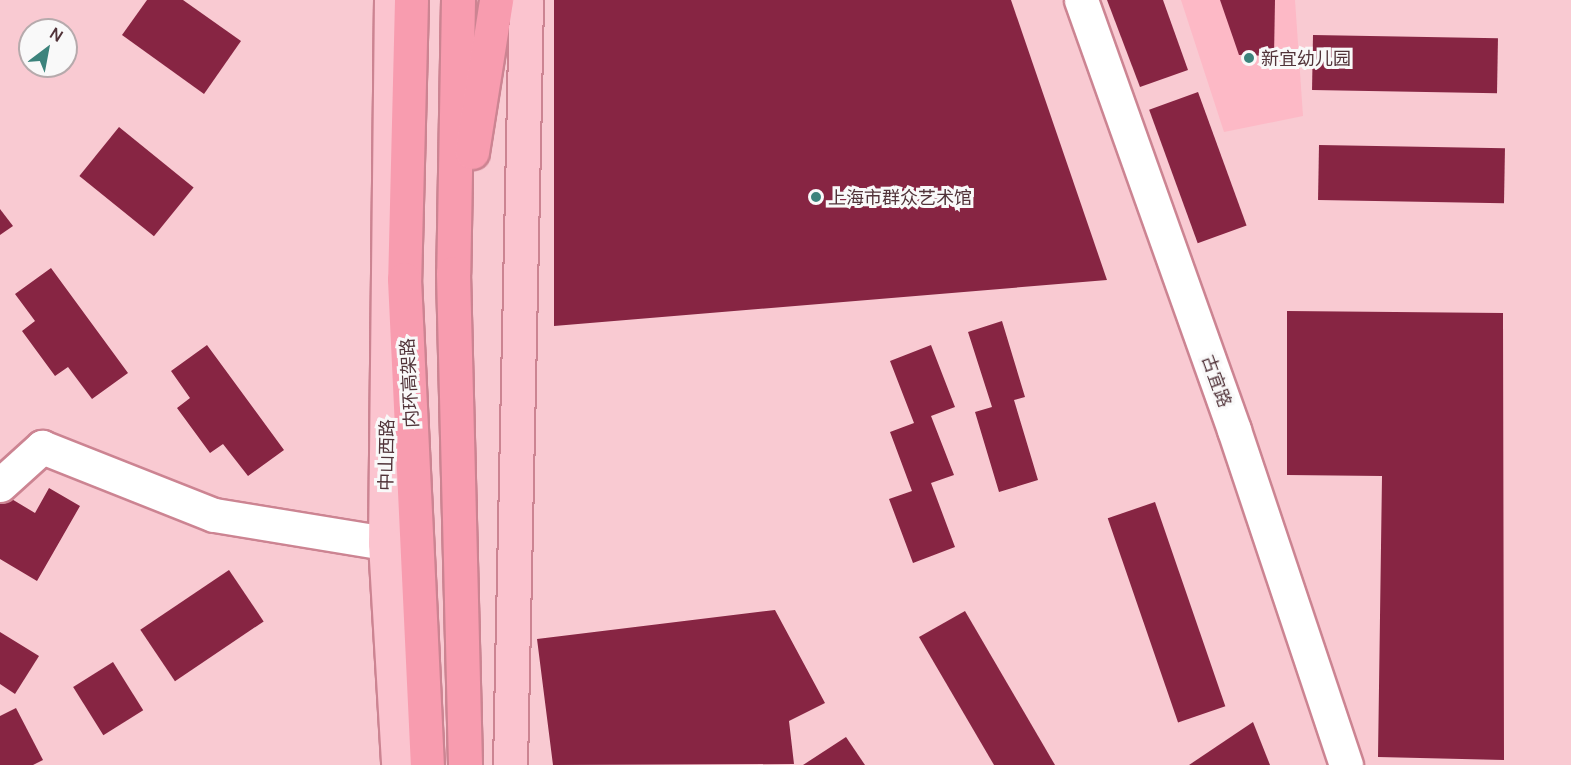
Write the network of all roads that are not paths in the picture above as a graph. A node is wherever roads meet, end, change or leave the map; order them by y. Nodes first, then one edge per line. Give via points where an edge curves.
1 (391, 0) edge
2 (411, 0) edge
3 (458, 0) edge
4 (496, 0) edge
5 (526, 0) edge
6 (1082, 0) edge
7 (453, 273) junction
8 (405, 297) junction
9 (0, 485) edge
10 (385, 543) junction
11 (398, 765) edge
12 (427, 765) edge
13 (465, 765) edge
14 (510, 765) edge
15 (1346, 765) edge

1 - 8 highway via 391,154
1 - 10 main road, 中山西路
2 - 8 highway, 内环高架路
3 - 7 highway
4 - 7 highway
5 - 14 main road
6 - 15 street, 古宜路 via 1234,430
7 - 13 highway
8 - 12 highway, 内环高架路
9 - 10 street via 42,447 214,515
10 - 11 main road, 中山西路

